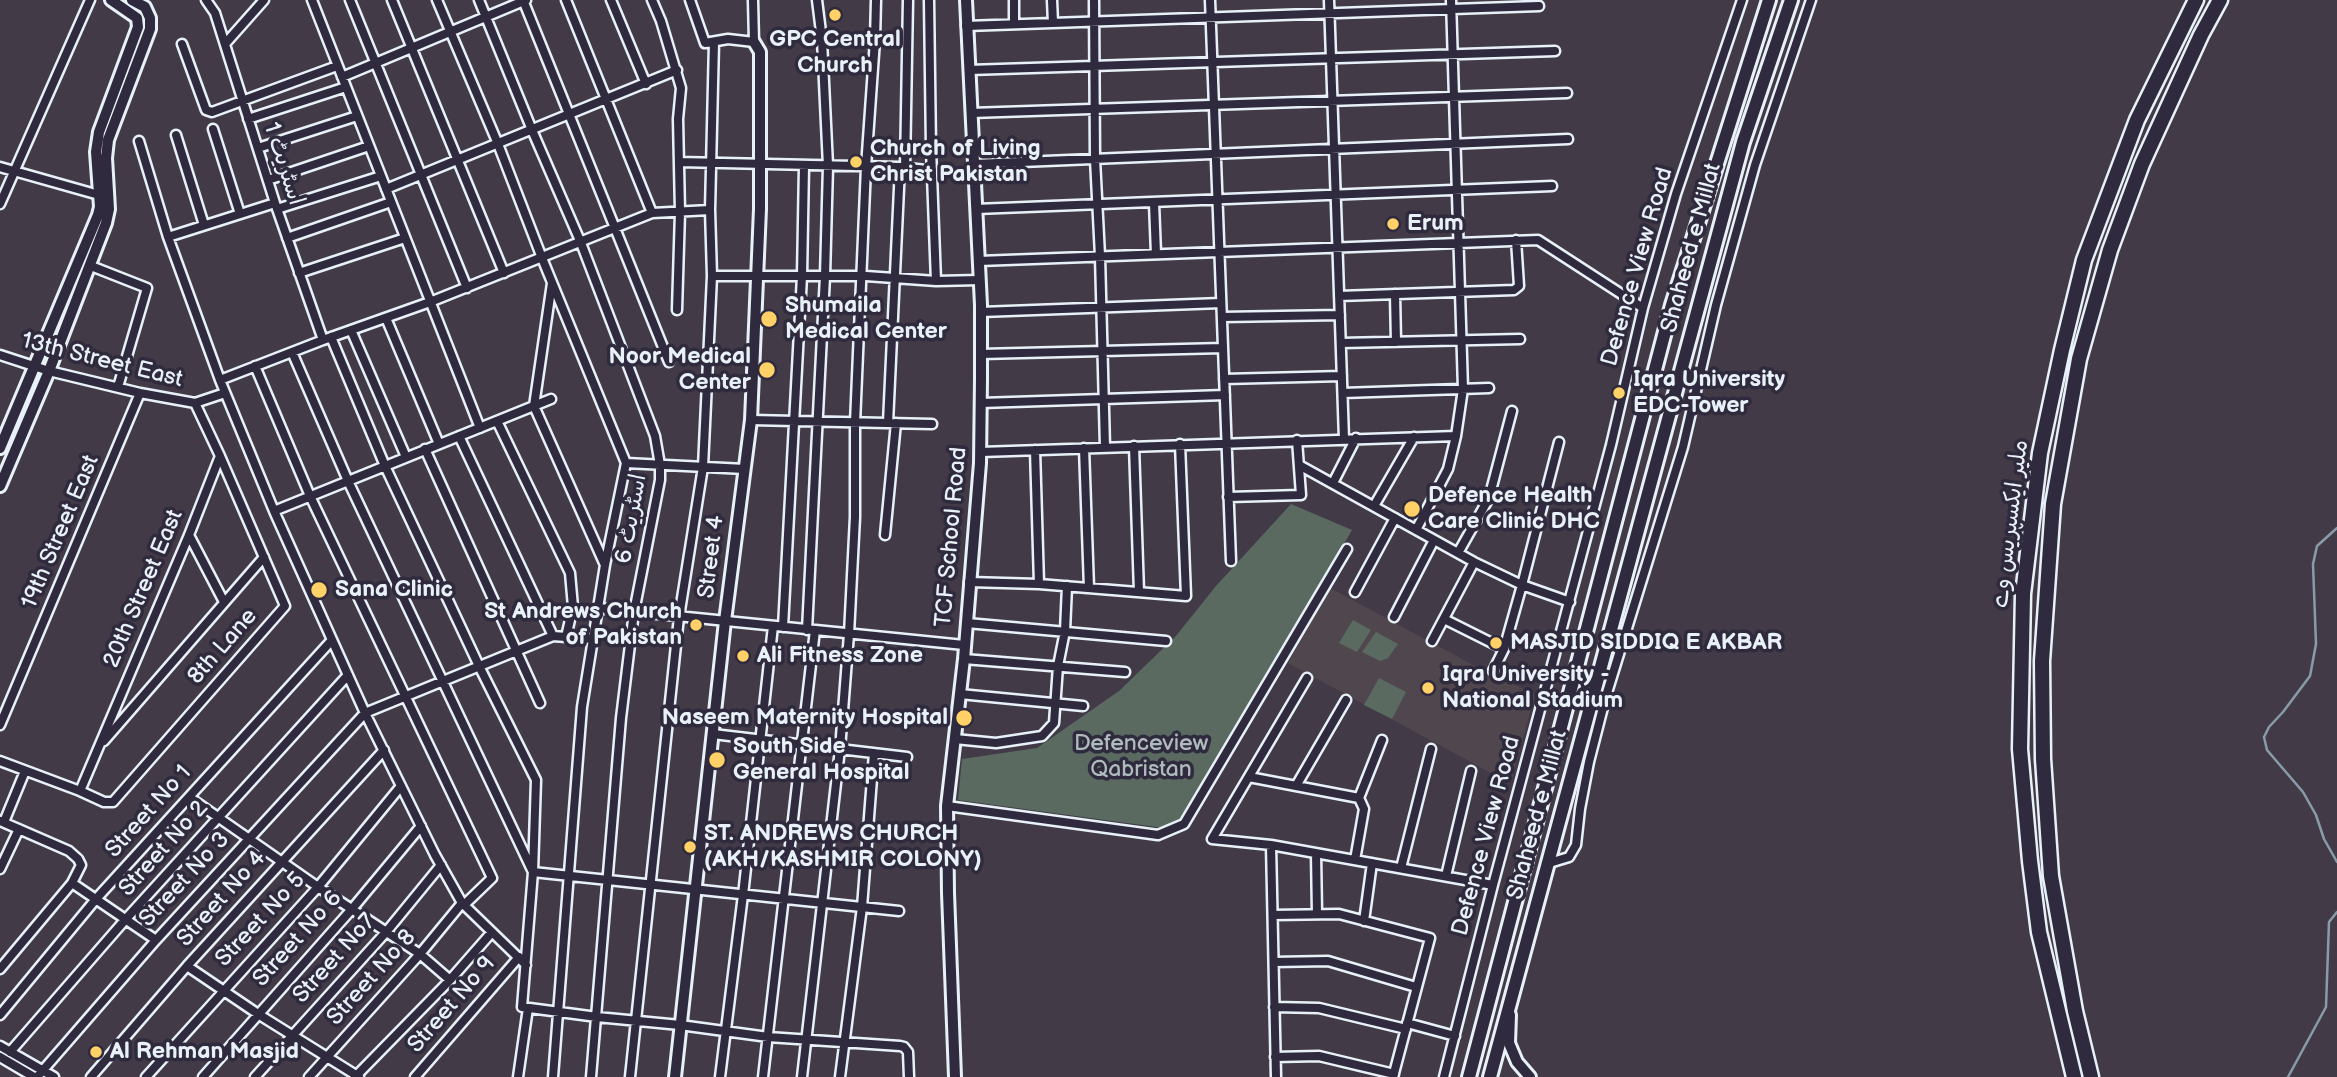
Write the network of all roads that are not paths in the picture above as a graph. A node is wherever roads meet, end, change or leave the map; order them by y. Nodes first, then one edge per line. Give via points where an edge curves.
1 (90, 0) edge
2 (111, 0) edge
3 (132, 0) edge
4 (206, 0) edge
5 (264, 0) edge
6 (312, 0) edge
7 (350, 0) edge
8 (392, 0) edge
9 (437, 0) edge
10 (479, 0) edge
11 (524, 0) edge
12 (566, 0) edge
13 (611, 0) edge
14 (652, 0) edge
15 (690, 0) edge
16 (753, 0) edge
17 (817, 0) edge
18 (876, 0) edge
19 (908, 0) edge
20 (929, 0) edge
21 (967, 0) edge
22 (1014, 0) edge
23 (1052, 0) edge
24 (1094, 0) edge
25 (1210, 0) edge
26 (1329, 0) edge
27 (1742, 0) edge
28 (1769, 0) edge
29 (1791, 0) edge
30 (1811, 0) edge
31 (2196, 0) edge
32 (2220, 0) edge
33 (1451, 4) edge
34 (1539, 6) dead end
35 (1329, 12) junction
36 (486, 17) junction
37 (1211, 17) junction
38 (1093, 21) junction
39 (1053, 23) junction
40 (1014, 24) junction
41 (966, 26) junction
42 (451, 31) junction
43 (714, 42) junction
44 (754, 42) junction
45 (182, 44) dead end
46 (225, 44) junction
47 (411, 48) junction
48 (1555, 51) dead end
49 (1453, 54) junction
50 (1330, 58) junction
51 (376, 62) junction
52 (1212, 62) junction
53 (337, 66) junction
54 (1094, 67) junction
55 (969, 69) junction
56 (677, 70) junction
57 (342, 77) junction
58 (646, 84) junction
59 (346, 88) junction
60 (1567, 93) dead end
61 (1454, 97) junction
62 (608, 99) junction
63 (243, 101) junction
64 (1332, 102) junction
65 (1214, 106) junction
66 (1094, 110) junction
67 (971, 113) junction
68 (570, 115) junction
69 (357, 116) junction
70 (248, 119) junction
71 (213, 129) dead end
72 (532, 130) junction
73 (176, 135) dead end
74 (1567, 139) dead end
75 (139, 141) dead end
76 (498, 144) junction
77 (1455, 144) junction
78 (369, 146) junction
79 (258, 148) junction
80 (1334, 149) junction
81 (1216, 154) junction
82 (1094, 159) junction
83 (457, 160) junction
84 (679, 163) junction
85 (711, 164) junction
86 (974, 164) junction
87 (760, 166) junction
88 (804, 166) junction
89 (828, 166) junction
90 (0, 167) edge
91 (866, 167) junction
92 (902, 167) junction
93 (925, 170) dead end
94 (14, 171) junction
95 (421, 175) junction
96 (381, 176) junction
97 (268, 180) junction
98 (1552, 187) dead end
99 (386, 189) junction
100 (1455, 191) junction
101 (1335, 195) junction
102 (1217, 200) junction
103 (391, 202) junction
104 (1154, 203) junction
105 (0, 204) edge
106 (103, 204) junction
107 (1097, 205) junction
108 (276, 206) junction
109 (976, 209) junction
110 (710, 210) junction
111 (680, 212) junction
112 (652, 213) junction
113 (240, 214) junction
114 (204, 225) junction
115 (616, 229) junction
116 (168, 237) junction
117 (287, 238) junction
118 (405, 238) junction
119 (1516, 240) junction
120 (581, 243) junction
121 (1457, 243) junction
122 (1337, 246) junction
123 (1219, 252) junction
124 (1156, 254) junction
125 (1100, 256) junction
126 (542, 258) junction
127 (979, 261) junction
128 (91, 265) junction
129 (299, 273) junction
130 (504, 273) junction
131 (712, 276) junction
132 (757, 276) junction
133 (802, 276) junction
134 (825, 276) junction
135 (862, 276) junction
136 (895, 279) junction
137 (980, 280) junction
138 (936, 281) junction
139 (552, 283) junction
140 (467, 288) junction
141 (1459, 293) junction
142 (1395, 294) junction
143 (1339, 296) junction
144 (430, 302) junction
145 (1221, 303) junction
146 (1100, 307) junction
147 (1643, 308) junction
148 (677, 310) dead end
149 (981, 312) junction
150 (1340, 315) junction
151 (1222, 317) junction
152 (386, 318) junction
153 (351, 330) junction
154 (327, 339) junction
155 (1520, 339) dead end
156 (1461, 340) junction
157 (1396, 342) junction
158 (1341, 343) junction
159 (1223, 348) junction
160 (292, 352) junction
161 (1102, 352) junction
162 (981, 354) junction
163 (0, 355) edge
164 (669, 362) dead end
165 (35, 366) junction
166 (255, 366) junction
167 (49, 371) junction
168 (1342, 376) junction
169 (1224, 379) junction
170 (220, 380) junction
171 (118, 387) junction
172 (1489, 388) dead end
173 (1463, 389) junction
174 (140, 393) junction
175 (225, 393) junction
176 (1343, 393) junction
177 (1225, 395) junction
178 (551, 399) dead end
179 (1103, 399) junction
180 (195, 403) junction
181 (981, 403) junction
182 (534, 406) junction
183 (1512, 411) dead end
184 (751, 420) junction
185 (497, 421) junction
186 (794, 422) junction
187 (819, 423) junction
188 (855, 423) junction
189 (892, 423) junction
190 (932, 424) dead end
191 (480, 428) junction
192 (459, 436) junction
193 (1456, 436) junction
194 (1414, 437) junction
195 (1356, 438) junction
196 (1345, 439) junction
197 (1297, 440) junction
198 (1226, 442) junction
199 (1559, 442) dead end
200 (439, 444) junction
201 (1180, 444) junction
202 (1133, 446) junction
203 (1105, 447) junction
204 (0, 448) edge
205 (1084, 448) junction
206 (425, 449) junction
207 (1035, 450) junction
208 (981, 452) junction
209 (220, 456) junction
210 (406, 457) junction
211 (626, 463) junction
212 (660, 465) junction
213 (1298, 465) junction
214 (385, 466) junction
215 (703, 467) junction
216 (745, 468) junction
217 (348, 481) junction
218 (1333, 483) junction
219 (0, 486) edge
220 (310, 496) junction
221 (1228, 497) junction
222 (1374, 506) junction
223 (274, 511) junction
224 (1395, 518) junction
225 (1416, 530) junction
226 (189, 535) junction
227 (885, 535) dead end
228 (1434, 540) junction
229 (1347, 549) dead end
230 (1458, 553) junction
231 (264, 557) junction
232 (1231, 562) dead end
233 (1474, 562) junction
234 (605, 565) junction
235 (969, 582) junction
236 (1039, 584) junction
237 (1522, 585) junction
238 (1067, 586) junction
239 (1089, 588) junction
240 (1139, 592) junction
241 (1355, 592) dead end
242 (224, 602) junction
243 (1570, 602) junction
244 (598, 608) junction
245 (634, 612) junction
246 (678, 617) junction
247 (1394, 617) dead end
248 (1444, 618) junction
249 (725, 621) junction
250 (967, 623) junction
251 (773, 626) junction
252 (783, 627) junction
253 (811, 630) junction
254 (1065, 631) junction
255 (849, 634) junction
256 (553, 636) junction
257 (566, 637) junction
258 (593, 639) junction
259 (332, 640) junction
260 (1167, 641) dead end
261 (1432, 641) dead end
262 (961, 644) junction
263 (1504, 649) junction
264 (517, 650) junction
265 (964, 659) junction
266 (479, 666) junction
267 (1058, 666) junction
268 (1493, 671) dead end
269 (1125, 672) dead end
270 (348, 675) junction
271 (1307, 678) dead end
272 (442, 681) junction
273 (960, 694) junction
274 (404, 697) junction
275 (1346, 699) dead end
276 (540, 703) dead end
277 (1055, 704) junction
278 (1083, 705) dead end
279 (365, 713) junction
280 (0, 725) edge
281 (713, 734) junction
282 (760, 739) junction
283 (955, 739) junction
284 (1382, 740) dead end
285 (801, 744) junction
286 (97, 749) junction
287 (840, 749) junction
288 (1431, 749) dead end
289 (384, 750) junction
290 (874, 753) junction
291 (907, 757) dead end
292 (0, 761) edge
293 (24, 771) junction
294 (1471, 771) dead end
295 (1248, 777) junction
296 (401, 786) junction
297 (1296, 786) junction
298 (80, 790) junction
299 (189, 797) junction
300 (1359, 798) junction
301 (947, 806) junction
302 (218, 819) junction
303 (2, 821) edge
304 (421, 826) junction
305 (19, 829) junction
306 (248, 840) junction
307 (1271, 845) junction
308 (1316, 853) junction
309 (1355, 860) junction
310 (282, 862) junction
311 (1372, 863) junction
312 (1546, 864) junction
313 (441, 865) junction
314 (1401, 868) junction
315 (0, 869) edge
316 (533, 872) junction
317 (570, 876) junction
318 (1446, 876) junction
319 (607, 880) junction
320 (72, 883) junction
321 (1493, 884) junction
322 (650, 885) junction
323 (318, 887) junction
324 (695, 889) junction
325 (743, 895) junction
326 (96, 899) junction
327 (784, 899) junction
328 (823, 903) junction
329 (463, 904) junction
330 (862, 907) junction
331 (352, 909) junction
332 (899, 911) dead end
333 (1317, 914) junction
334 (1273, 915) junction
335 (125, 920) junction
336 (1364, 921) junction
337 (387, 931) junction
338 (492, 932) junction
339 (156, 940) junction
340 (420, 954) junction
341 (519, 957) junction
342 (1274, 962) junction
343 (526, 965) junction
344 (187, 966) junction
345 (0, 969) edge
346 (450, 980) junction
347 (1416, 987) junction
348 (223, 990) junction
349 (1510, 998) junction
350 (1274, 1007) junction
351 (528, 1008) junction
352 (559, 1012) junction
353 (258, 1014) junction
354 (0, 1015) edge
355 (597, 1017) junction
356 (635, 1019) junction
357 (680, 1025) junction
358 (1407, 1026) junction
359 (726, 1031) junction
360 (292, 1036) junction
361 (1455, 1036) junction
362 (768, 1037) junction
363 (807, 1040) junction
364 (843, 1043) junction
365 (0, 1046) edge
366 (10, 1052) junction
367 (0, 1057) edge
368 (326, 1057) junction
369 (1275, 1057) junction
370 (38, 1074) edge
371 (1394, 1075) edge
372 (54, 1077) edge
373 (91, 1077) edge
374 (146, 1077) edge
375 (203, 1077) edge
376 (255, 1077) edge
377 (309, 1077) edge
378 (357, 1077) edge
379 (415, 1077) edge
380 (518, 1077) edge
381 (553, 1077) edge
382 (591, 1077) edge
383 (630, 1077) edge
384 (674, 1077) edge
385 (720, 1077) edge
386 (763, 1077) edge
387 (802, 1077) edge
388 (839, 1077) edge
389 (909, 1077) edge
390 (955, 1077) edge
391 (1276, 1077) edge
392 (1444, 1077) edge
393 (1469, 1077) edge
394 (1490, 1077) edge
395 (1530, 1077) edge
396 (2074, 1077) edge
397 (2091, 1077) edge

1 - 94 street
2 - 106 street via 136,18 138,27 99,132 96,152
3 - 106 street via 145,8 150,29 108,140
4 - 46 street, اسٹریٹ 1
5 - 46 street
6 - 53 street
7 - 51 street
8 - 47 street
9 - 42 street
10 - 36 street, اسٹریٹ 6
11 - 36 street
11 - 68 street
12 - 62 street
13 - 58 street
14 - 56 street
15 - 43 street via 705,43
16 - 44 street
17 - 89 street
18 - 91 street
19 - 92 street
20 - 138 street
21 - 41 street, TCF School Road
22 - 40 street
23 - 39 street
24 - 38 street
25 - 37 street
26 - 35 street
27 - 147 street, Defence View Road
28 - 393 main road, Shaheed e Millat via 1672,305
29 - 312 main road, Shaheed e Millat via 1743,142
30 - 312 street via 1755,165 1683,447 1606,696 1589,762 1576,845 1569,857
31 - 396 highway, ملیر ایکسپریس وے via 2137,120 2084,260 2040,453 2023,594 2020,749 2029,861 2039,932
32 - 397 highway, ملیر ایکسپریس وے via 2142,164 2110,250 2079,359 2053,505 2042,661 2043,759 2051,876
33 - 34 street
33 - 35 street
33 - 49 street
35 - 37 street
35 - 50 street
36 - 42 street
36 - 72 street, اسٹریٹ 6
37 - 38 street
37 - 52 street
38 - 39 street
38 - 54 street
39 - 40 street
40 - 41 street
41 - 55 street, TCF School Road
42 - 47 street
42 - 76 street
43 - 44 street
43 - 85 street
44 - 87 street, Street 4 via 760,52
45 - 63 street via 206,110
46 - 63 street, اسٹریٹ 1
47 - 51 street
47 - 83 street
48 - 49 street
49 - 50 street
49 - 61 street
50 - 52 street
50 - 64 street
51 - 57 street
51 - 95 street
52 - 54 street
52 - 65 street
53 - 57 street
53 - 63 street
54 - 55 street
54 - 66 street
55 - 67 street, TCF School Road
56 - 58 street
56 - 84 street via 681,89
57 - 59 street
58 - 62 street
59 - 69 street
59 - 70 street
60 - 61 street
61 - 64 street
61 - 77 street
62 - 68 street
62 - 112 street
63 - 70 street, اسٹریٹ 1
64 - 65 street
64 - 80 street
65 - 66 street
65 - 81 street
66 - 67 street
66 - 82 street
67 - 86 street, TCF School Road
68 - 72 street
68 - 115 street
69 - 78 street
69 - 79 street
70 - 79 street, اسٹریٹ 1
71 - 113 street
72 - 76 street
72 - 120 street, اسٹریٹ 6
73 - 114 street
74 - 77 street
75 - 116 street
76 - 83 street
76 - 126 street
77 - 80 street
77 - 100 street
78 - 96 street
78 - 97 street
79 - 97 street, اسٹریٹ 1
80 - 81 street
80 - 101 street
81 - 82 street
81 - 102 street
82 - 86 street
82 - 107 street
83 - 95 street
83 - 130 street
84 - 85 street
84 - 111 street
85 - 87 street
85 - 110 street
86 - 109 street, TCF School Road
87 - 88 street
87 - 132 street, Street 4
88 - 89 street
88 - 133 street
89 - 91 street
89 - 134 street
90 - 94 street
91 - 92 street
91 - 135 street
92 - 93 street
92 - 136 street
94 - 105 street
94 - 106 street
95 - 99 street
95 - 140 street
96 - 99 street
96 - 108 street
97 - 108 street, اسٹریٹ 1
98 - 100 street
99 - 103 street
100 - 101 street
100 - 121 street
101 - 102 street
101 - 122 street
102 - 104 street
102 - 123 street
103 - 117 street
103 - 118 street
104 - 107 street
104 - 124 street
106 - 128 street
106 - 165 street
107 - 109 street
107 - 125 street
108 - 113 street
108 - 117 street, اسٹریٹ 1
109 - 127 street, TCF School Road
110 - 111 street
110 - 131 street
111 - 112 street
111 - 148 street
112 - 115 street
113 - 114 street
114 - 116 street
115 - 120 street
115 - 164 street
116 - 170 street
117 - 129 street, اسٹریٹ 1
118 - 129 street
118 - 144 street
119 - 121 street
119 - 141 street via 1517,289
119 - 147 street via 1538,240
120 - 126 street
120 - 212 street, اسٹریٹ 6 via 655,436
121 - 122 street
121 - 141 street
122 - 123 street
122 - 143 street
123 - 124 street
123 - 145 street
124 - 125 street
125 - 127 street
125 - 146 street
126 - 130 street
126 - 139 street
127 - 137 street, TCF School Road
128 - 167 street
128 - 171 street via 147,288
129 - 154 street, اسٹریٹ 1
130 - 140 street
131 - 132 street
131 - 215 street
132 - 133 street
132 - 184 street, Street 4
133 - 134 street
133 - 186 street
134 - 135 street
134 - 187 street
135 - 136 street
135 - 188 street
136 - 138 street
136 - 189 street
137 - 138 street
137 - 149 street, TCF School Road
139 - 182 street
139 - 211 street
140 - 144 street
141 - 142 street
141 - 156 street
142 - 143 street
142 - 157 street
143 - 150 street
144 - 152 street
144 - 191 street
145 - 146 street
145 - 151 street
146 - 149 street
146 - 161 street
147 - 243 street, Defence View Road
149 - 162 street, TCF School Road
150 - 151 street
150 - 158 street
151 - 159 street
152 - 153 street
152 - 200 street
153 - 154 street
153 - 210 street
154 - 160 street
154 - 214 street, اسٹریٹ 1
155 - 156 street
156 - 157 street
156 - 173 street
157 - 158 street
158 - 168 street
159 - 161 street
159 - 169 street
160 - 166 street
160 - 217 street
161 - 162 street
161 - 179 street
162 - 181 street, TCF School Road
163 - 165 street, 13th Street East
165 - 167 street, 13th Street East
165 - 204 street
166 - 170 street
166 - 220 street
167 - 171 street, 13th Street East
167 - 219 street
168 - 169 street
168 - 176 street
169 - 177 street
170 - 175 street
171 - 174 street, 13th Street East
172 - 173 street
173 - 176 street
173 - 193 street
174 - 180 street, 13th Street East
174 - 280 street, 19th Street East
175 - 180 street
175 - 223 street
176 - 196 street
177 - 179 street
177 - 198 street
178 - 182 street
179 - 181 street
179 - 203 street
180 - 209 street
181 - 208 street, TCF School Road
182 - 185 street
182 - 234 street
183 - 230 street via 1489,498
184 - 186 street
184 - 216 street, Street 4
185 - 191 street
185 - 257 street via 570,573 573,607
186 - 187 street
186 - 252 street
187 - 188 street
187 - 253 street
188 - 189 street
188 - 255 street
189 - 190 street
189 - 227 street
191 - 192 street
192 - 200 street
192 - 256 street
193 - 194 street
193 - 225 street via 1448,469
194 - 195 street
194 - 222 street
195 - 196 street
195 - 218 street
196 - 197 street
197 - 198 street
197 - 213 street
198 - 201 street
198 - 221 street
199 - 237 street
200 - 206 street
201 - 202 street
201 - 240 street via 1186,596
202 - 203 street
202 - 240 street
203 - 205 street
205 - 207 street
205 - 239 street
206 - 210 street
206 - 264 street
207 - 208 street
207 - 236 street
208 - 235 street, TCF School Road
209 - 226 street, 20th Street East
209 - 231 street, 8th Lane
210 - 214 street
211 - 212 street
211 - 234 street
212 - 215 street
212 - 245 street, اسٹریٹ 6
213 - 218 street
213 - 221 street via 1301,495
214 - 217 street
214 - 266 street, اسٹریٹ 1
215 - 216 street
215 - 246 street
216 - 249 street, Street 4
217 - 220 street
217 - 272 street
218 - 222 street
220 - 223 street
220 - 274 street
221 - 232 street
222 - 224 street
223 - 259 street
224 - 225 street
224 - 241 street
225 - 228 street
226 - 242 street
226 - 286 street, 20th Street East
228 - 230 street
228 - 247 street
229 - 301 street via 1184,824 1158,835
230 - 233 street
231 - 242 street
231 - 298 street, 8th Lane via 285,606 113,802
233 - 237 street
233 - 248 street
234 - 244 street
235 - 236 street
235 - 250 street, TCF School Road
236 - 238 street
237 - 243 street
237 - 263 street
238 - 239 street
238 - 254 street
239 - 240 street
242 - 286 street
243 - 321 street, Defence View Road
244 - 245 street
244 - 258 street
245 - 246 street
245 - 319 street, اسٹریٹ 6
246 - 249 street
246 - 322 street
248 - 261 street
248 - 263 street
249 - 251 street
249 - 281 street, Street 4
250 - 254 street
250 - 262 street, TCF School Road
251 - 252 street
251 - 282 street
252 - 253 street
253 - 255 street
253 - 285 street
254 - 260 street
254 - 267 street
255 - 262 street
255 - 287 street
256 - 257 street
256 - 264 street
257 - 258 street
258 - 317 street via 582,707
259 - 270 street
259 - 299 street, Street No 1
262 - 265 street, TCF School Road
263 - 268 street
264 - 266 street
264 - 276 street
265 - 267 street
265 - 273 street, TCF School Road
266 - 272 street
266 - 316 street, اسٹریٹ 1 via 536,780
267 - 269 street
267 - 277 street
270 - 279 street
270 - 302 street, Street No 2
271 - 295 street
272 - 274 street
272 - 316 street
273 - 277 street
273 - 283 street, TCF School Road
274 - 279 street
274 - 329 street, Street No 8 via 492,878
275 - 297 street
277 - 278 street
277 - 283 street via 1054,723 1042,736 996,743
279 - 289 street
279 - 306 street, Street No 3
281 - 282 street
281 - 324 street, Street 4
282 - 285 street
282 - 325 street
283 - 301 street, TCF School Road
284 - 300 street
285 - 287 street
285 - 327 street
286 - 298 street, 20th Street East
287 - 290 street
287 - 328 street
288 - 314 street
289 - 296 street
289 - 310 street, Street No 4
290 - 291 street
290 - 330 street
292 - 293 street
293 - 298 street
293 - 303 street
294 - 318 street
295 - 297 street
295 - 307 street via 1212,839
296 - 304 street
296 - 323 street, Street No 5
297 - 300 street
299 - 302 street
299 - 326 street, Street No 1
300 - 309 street via 1364,809
301 - 390 street, TCF School Road
302 - 306 street
302 - 335 street, Street No 2
303 - 305 street
304 - 313 street
304 - 331 street, Street No 6
305 - 315 street
305 - 320 street via 76,856 81,868
306 - 310 street
306 - 339 street, Street No 3
307 - 308 street
307 - 334 street
308 - 309 street
308 - 333 street
309 - 311 street
310 - 323 street
310 - 344 street, Street No 4
311 - 314 street
311 - 336 street
312 - 349 main road, Shaheed e Millat
313 - 329 street
313 - 337 street, Street No7
314 - 318 street
316 - 317 street
316 - 343 street, اسٹریٹ 1
317 - 319 street
317 - 352 street
318 - 321 street
319 - 322 street
319 - 355 street, اسٹریٹ 6
320 - 326 street
320 - 345 street
321 - 361 street, Defence View Road
322 - 324 street
322 - 356 street
323 - 331 street
323 - 348 street, Street No 5
324 - 325 street
324 - 357 street, Street 4
325 - 327 street
325 - 359 street
326 - 335 street
326 - 354 street, Street No 1
327 - 328 street
327 - 362 street
328 - 330 street
328 - 363 street
329 - 338 street
329 - 340 street, Street No 8
330 - 332 street
330 - 364 street
331 - 337 street
331 - 353 street, Street No 6
333 - 334 street
333 - 336 street
334 - 342 street
335 - 339 street
335 - 366 street, Street No 2
336 - 347 street via 1430,938
337 - 340 street
337 - 360 street, Street No7
338 - 341 street
338 - 346 street
339 - 370 street, Street No 3
340 - 346 street
340 - 368 street, Street No 8
341 - 343 street
341 - 379 street, Street No 9
342 - 347 street via 1328,961
342 - 350 street
343 - 351 street, اسٹریٹ 1 via 522,1007
344 - 348 street
344 - 373 street, Street No 4
346 - 378 street
347 - 358 street
348 - 353 street
348 - 374 street, Street No 5
349 - 394 main road, Shaheed e Millat
349 - 395 street via 1509,1043
350 - 358 street via 1319,1008
350 - 369 street
351 - 352 street
351 - 380 street
352 - 355 street
352 - 381 street
353 - 360 street
353 - 375 street, Street No 6
355 - 356 street
355 - 382 street, اسٹریٹ 6
356 - 357 street
356 - 383 street
357 - 359 street
357 - 384 street, Street 4
358 - 361 street
358 - 371 street
359 - 362 street
359 - 385 street
360 - 368 street
360 - 376 street, Street No7
361 - 392 street, Defence View Road
362 - 363 street
362 - 386 street
363 - 364 street
363 - 387 street
364 - 388 street
364 - 389 street via 904,1047
365 - 366 street
366 - 370 street
367 - 370 street
368 - 377 street, Street No 8
368 - 378 street
369 - 371 street via 1319,1056
369 - 391 street
370 - 372 street

